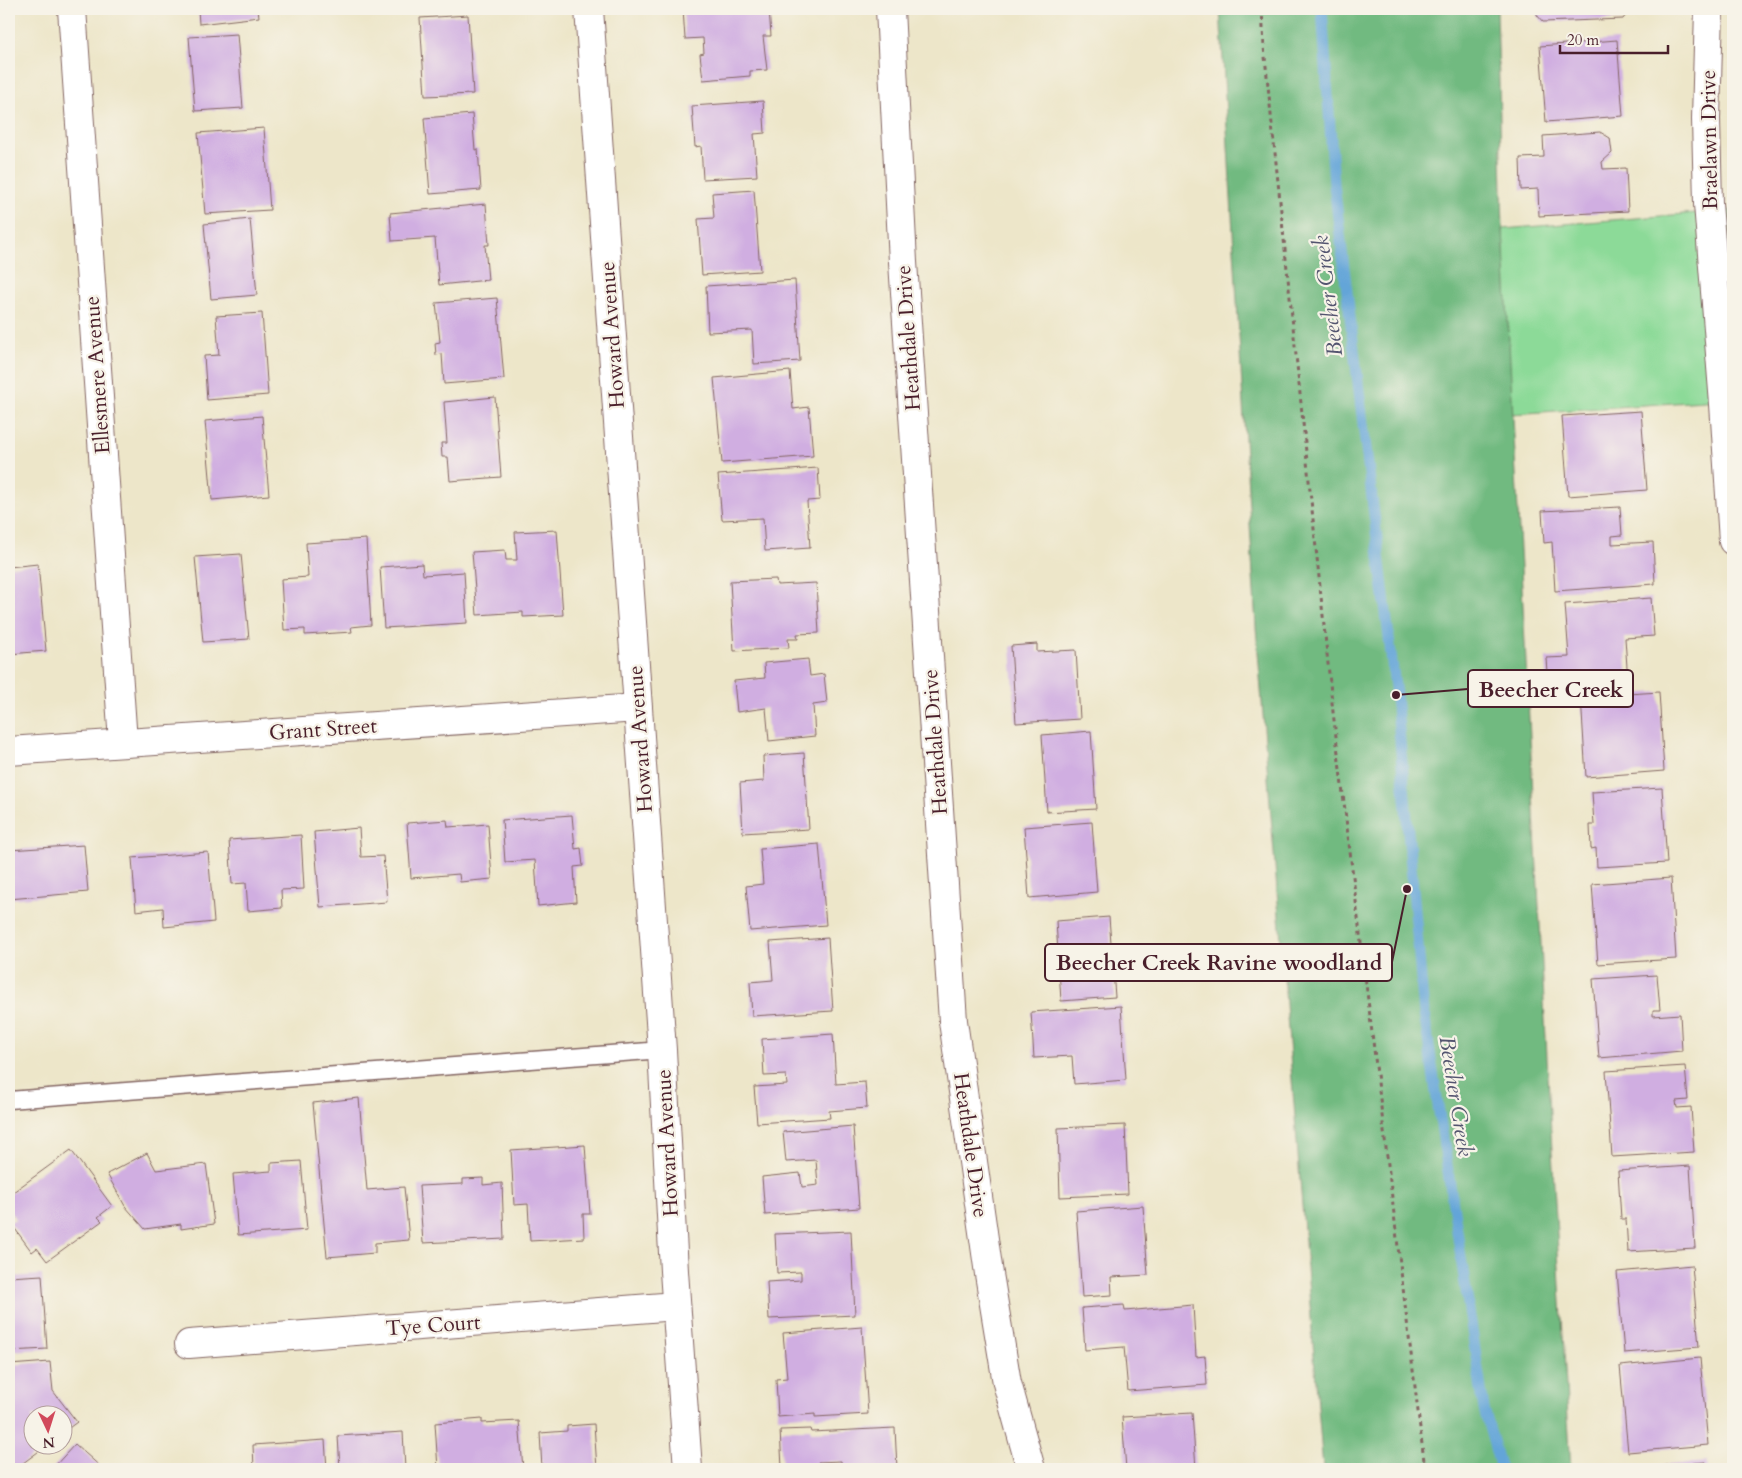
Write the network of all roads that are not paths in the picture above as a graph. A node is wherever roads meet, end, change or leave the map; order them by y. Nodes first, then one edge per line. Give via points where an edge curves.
1 (72, 9) edge
2 (589, 9) edge
3 (890, 9) edge
4 (1709, 9) edge
5 (1733, 541) edge
6 (638, 708) junction
7 (123, 742) junction
8 (9, 751) edge
9 (662, 1050) junction
10 (9, 1100) edge
11 (676, 1306) junction
12 (189, 1344) dead end
13 (688, 1469) edge
14 (1031, 1469) edge

1 - 7 street, Ellesmere Avenue
2 - 6 street, Howard Avenue
3 - 14 street, Heathdale Drive via 903,262 953,1021 1007,1383
4 - 5 street, Braelawn Drive via 1708,204
6 - 7 street, Grant Street
6 - 9 street, Howard Avenue
7 - 8 street, Grant Street
9 - 10 lane
9 - 11 street, Howard Avenue
11 - 12 street, Tye Court
11 - 13 street, Howard Avenue

